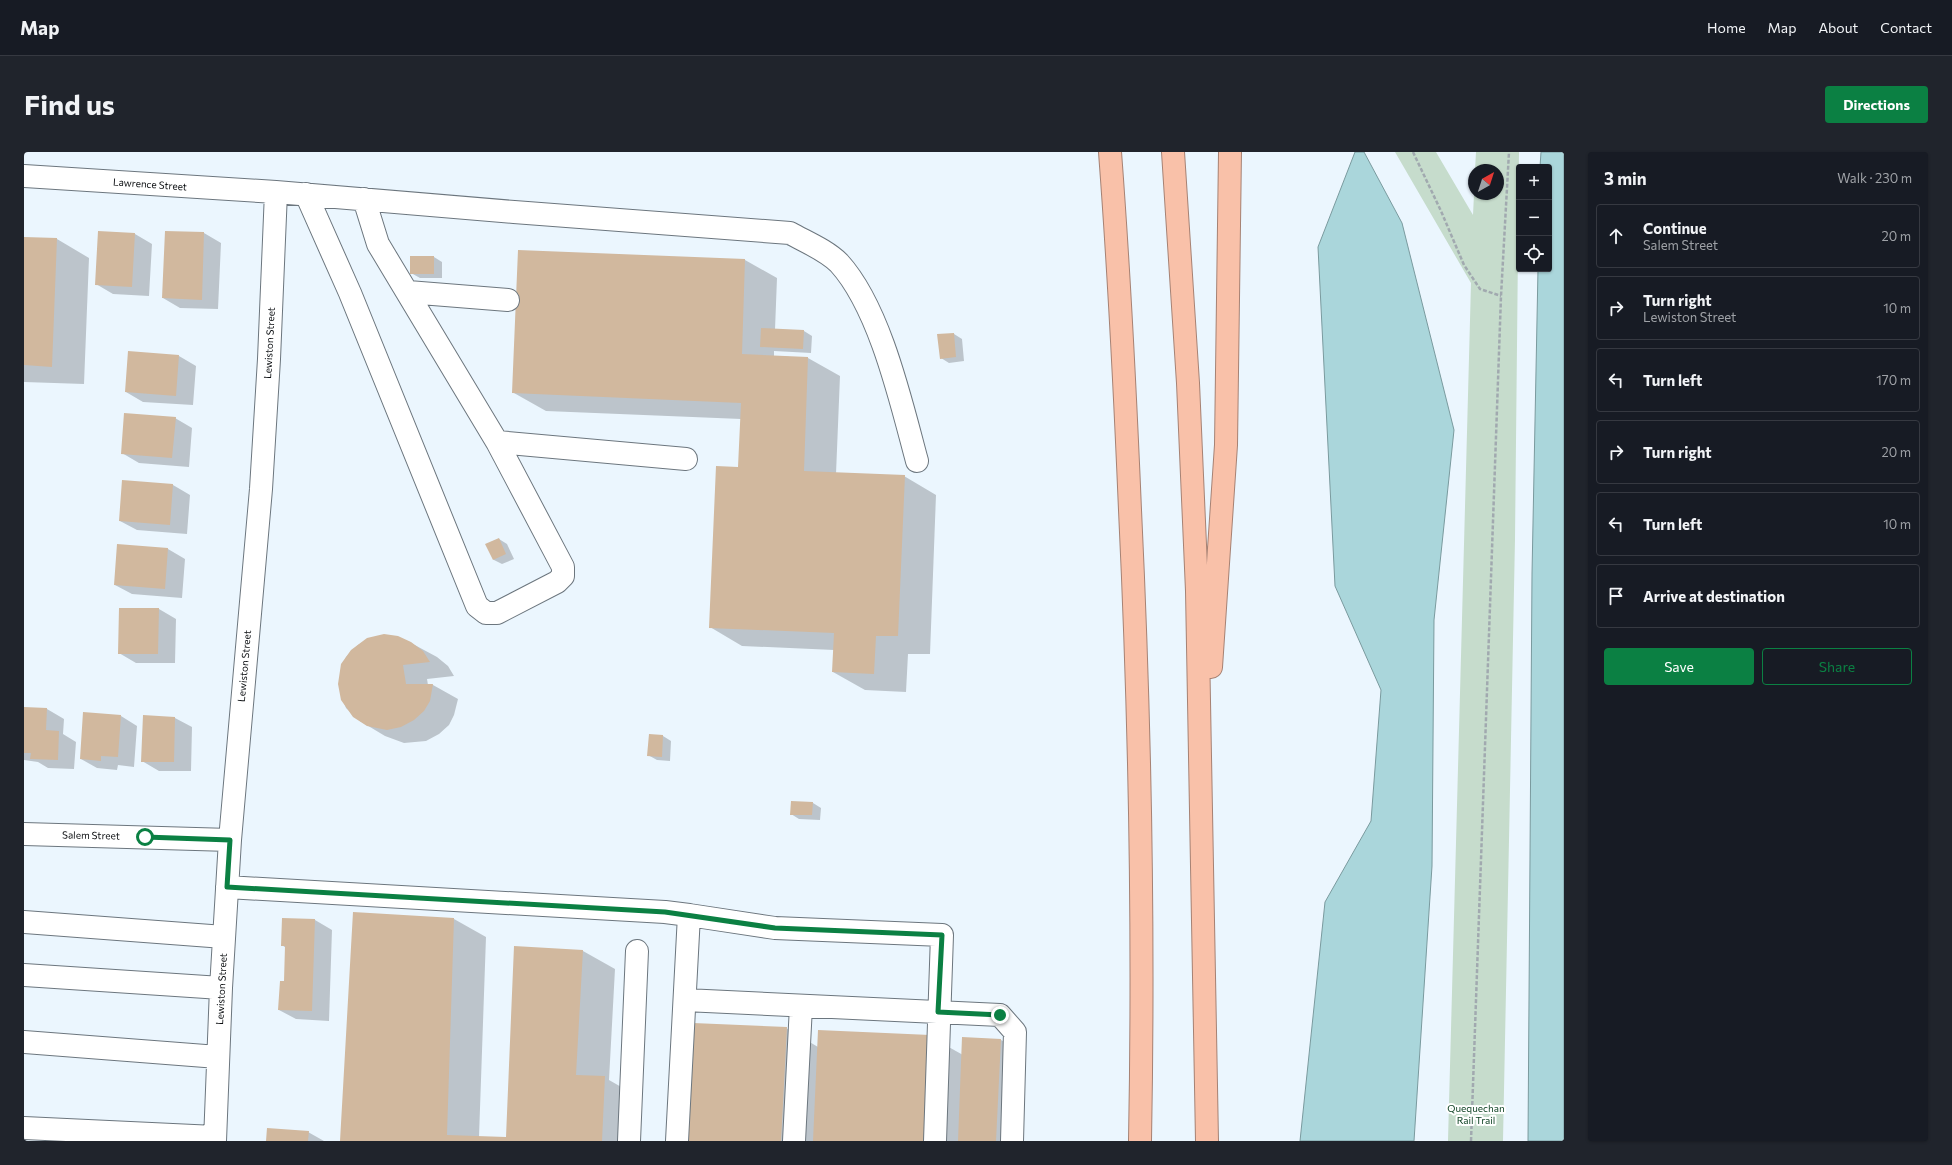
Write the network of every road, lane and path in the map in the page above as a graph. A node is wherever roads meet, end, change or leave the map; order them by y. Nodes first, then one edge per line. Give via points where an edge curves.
1 (1110, 152) edge
2 (1173, 152) edge
3 (1230, 152) edge
4 (1413, 152) edge
5 (1509, 152) edge
6 (24, 176) edge
7 (276, 192) junction
8 (306, 194) junction
9 (364, 199) junction
10 (408, 292) junction
11 (1501, 296) junction
12 (508, 300) dead end
13 (497, 442) junction
14 (686, 459) dead end
15 (917, 460) dead end
16 (1202, 800) junction
17 (24, 834) edge
18 (230, 840) junction
19 (227, 887) junction
20 (689, 915) junction
21 (24, 922) edge
22 (224, 937) junction
23 (637, 951) dead end
24 (24, 975) edge
25 (221, 988) junction
26 (685, 1000) junction
27 (801, 1006) junction
28 (938, 1012) junction
29 (24, 1042) edge
30 (218, 1057) junction
31 (24, 1128) edge
32 (215, 1139) edge
33 (629, 1141) edge
34 (677, 1141) edge
35 (794, 1141) edge
36 (934, 1141) edge
37 (1012, 1141) edge
38 (1140, 1141) edge
39 (1207, 1141) edge
40 (1471, 1141) edge

1 - 38 highway via 1124,366 1137,694 1142,888
2 - 16 highway via 1189,399
3 - 16 highway via 1226,445
4 - 11 path via 1464,265 1480,289
5 - 11 path
6 - 7 street, Lawrence Street
7 - 8 street, Lawrence Street
7 - 18 street, Lewiston Street via 261,489
8 - 9 street, Lawrence Street
8 - 13 street via 350,293 478,606 486,613 497,613 557,582 563,576 563,567
9 - 10 street via 378,244
9 - 15 street, Lawrence Street via 790,233 838,262 859,291 887,356
10 - 12 street
10 - 13 street
11 - 40 path
13 - 14 street
16 - 39 highway
17 - 18 street, Salem Street
18 - 19 street, Lewiston Street
19 - 20 street
19 - 22 street, Lewiston Street
20 - 26 street
20 - 28 street via 775,928 942,935
21 - 22 street
22 - 25 street, Lewiston Street
23 - 33 street
24 - 25 street
25 - 30 street, Lewiston Street
26 - 27 street
26 - 34 street
27 - 28 street
27 - 35 street
28 - 36 street
28 - 37 street via 1000,1015 1015,1032
29 - 30 street
30 - 32 street, Lewiston Street
31 - 32 street

